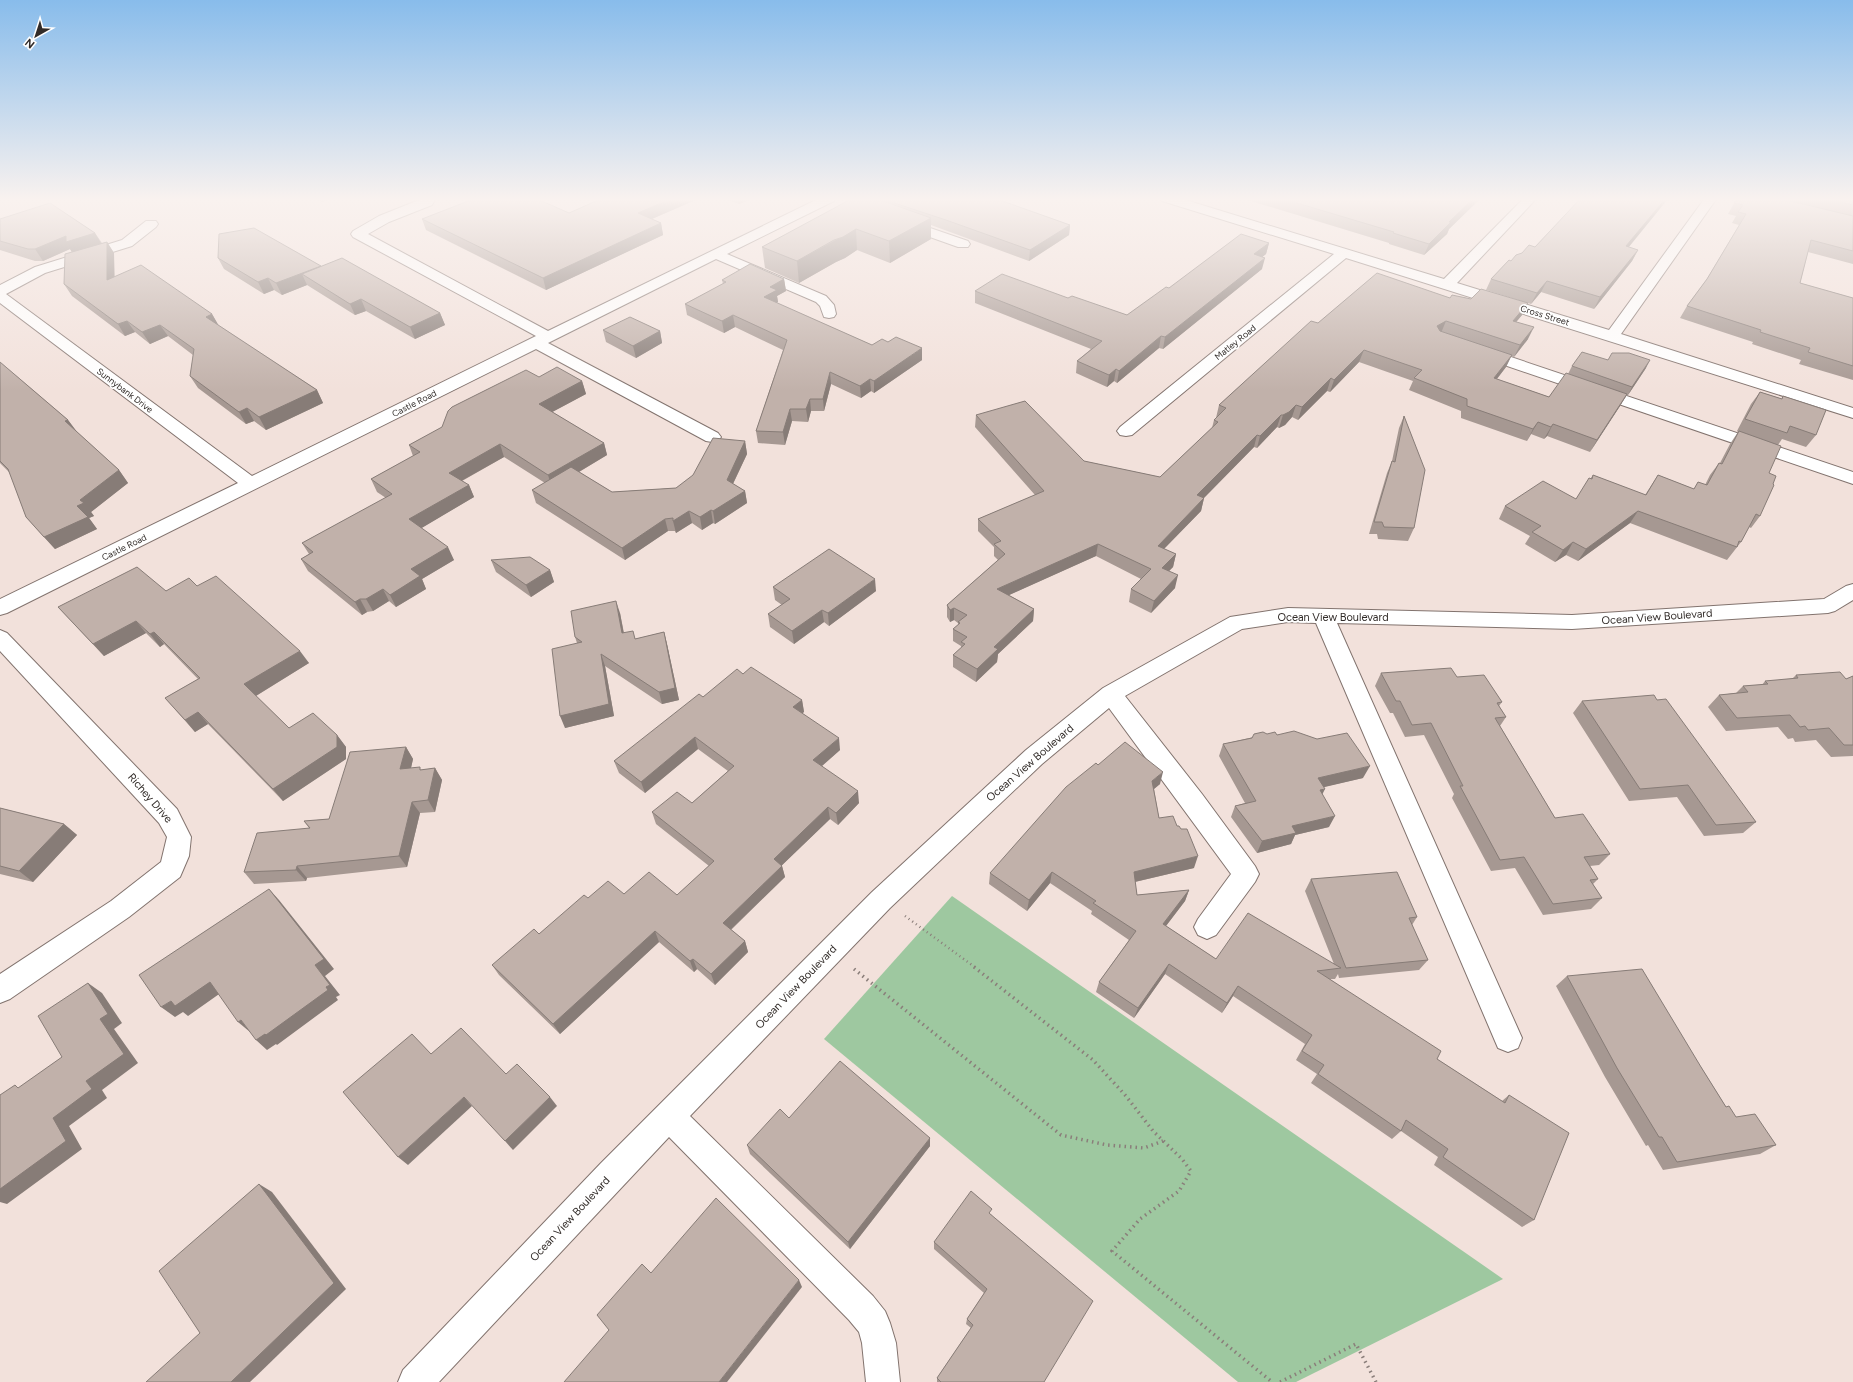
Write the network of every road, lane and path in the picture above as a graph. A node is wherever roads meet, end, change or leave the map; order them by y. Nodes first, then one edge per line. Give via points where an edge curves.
1 (64, 262) edge
2 (408, 262) edge
3 (698, 262) edge
4 (735, 262) edge
5 (1332, 262) edge
6 (1375, 262) edge
7 (1469, 262) edge
8 (1665, 262) edge
9 (1447, 285) junction
10 (0, 291) edge
11 (0, 296) edge
12 (828, 314) dead end
13 (1612, 336) junction
14 (541, 339) junction
15 (1464, 347) edge
16 (1853, 414) edge
17 (1126, 431) dead end
18 (712, 437) edge
19 (1853, 478) edge
20 (251, 484) junction
21 (1853, 591) edge
22 (0, 608) edge
23 (1323, 616) junction
24 (0, 638) edge
25 (1110, 694) junction
26 (881, 900) junction
27 (1207, 928) dead end
28 (830, 952) junction
29 (0, 990) edge
30 (1508, 1038) dead end
31 (669, 1116) junction
32 (1163, 1141) junction
33 (415, 1382) edge
34 (883, 1382) edge
35 (1272, 1382) edge
36 (1280, 1382) edge
37 (1376, 1382) edge

1 - 10 street via 40,270
2 - 14 street
3 - 14 street, Castle Road
4 - 12 street via 821,299 827,305
5 - 17 street, Matley Road
6 - 9 street, Cross Street
7 - 9 street
8 - 13 street
9 - 13 street, Cross Street
11 - 20 street, Sunnybank Drive
13 - 16 street, Cross Street
14 - 18 street
14 - 20 street, Castle Road
15 - 19 street
20 - 22 street, Castle Road
21 - 23 street, Ocean View Boulevard via 1828,606 1572,622
23 - 25 street, Ocean View Boulevard via 1288,615 1237,622
23 - 30 street
24 - 29 street, Richey Drive via 168,816 179,837 171,869 120,909
25 - 26 street, Ocean View Boulevard via 1034,757
25 - 27 street via 1246,874
26 - 28 street, Ocean View Boulevard
26 - 32 path via 977,969 1093,1060
28 - 31 street, Ocean View Boulevard
28 - 32 path via 1061,1135 1106,1145 1144,1148
31 - 33 street, Ocean View Boulevard
31 - 34 street via 873,1323 879,1343
32 - 35 path via 1182,1159 1190,1171 1179,1191 1140,1219 1112,1251
36 - 37 path via 1356,1344

